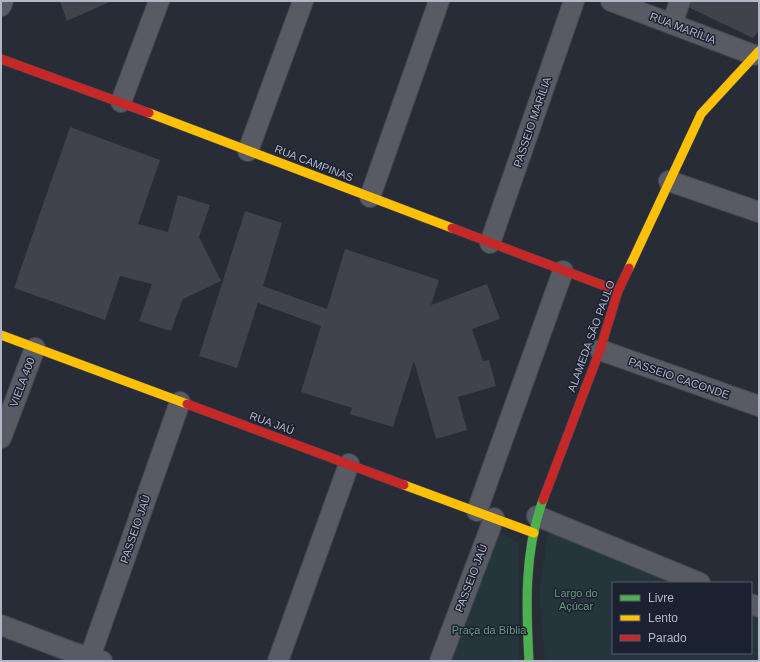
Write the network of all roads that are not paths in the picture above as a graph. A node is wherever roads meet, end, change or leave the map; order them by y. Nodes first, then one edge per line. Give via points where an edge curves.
1 (3, 1) edge
2 (159, 1) edge
3 (303, 1) edge
4 (440, 1) edge
5 (574, 1) edge
6 (611, 1) edge
7 (680, 1) edge
8 (1, 6) edge
9 (672, 24) junction
10 (756, 53) edge
11 (1, 59) edge
12 (121, 102) junction
13 (248, 151) junction
14 (669, 181) junction
15 (370, 197) junction
16 (759, 212) edge
17 (490, 244) junction
18 (563, 271) junction
19 (618, 291) junction
20 (1, 336) edge
21 (35, 348) junction
22 (600, 350) junction
23 (180, 402) junction
24 (759, 406) edge
25 (1, 438) edge
26 (349, 464) junction
27 (485, 515) junction
28 (536, 524) junction
29 (697, 582) edge
30 (1, 625) edge
31 (83, 658) edge
32 (278, 661) edge
33 (440, 661) edge
34 (529, 661) edge

1 - 8 street
2 - 12 street
3 - 13 street
4 - 15 street
5 - 17 street, PASSEIO MARÍLIA
6 - 9 street, RUA MARÍLIA
7 - 9 street
9 - 10 street, RUA MARÍLIA
10 - 14 street, ALAMEDA SÃO PAULO via 702,114
11 - 12 street, RUA CAMPINAS
12 - 13 street, RUA CAMPINAS
13 - 15 street, RUA CAMPINAS
14 - 16 street
14 - 19 street, ALAMEDA SÃO PAULO
15 - 17 street, RUA CAMPINAS
17 - 18 street, RUA CAMPINAS
18 - 19 street, RUA CAMPINAS
18 - 27 street, PASSEIO JAÚ
19 - 22 street, ALAMEDA SÃO PAULO
20 - 21 street, RUA JAÚ
21 - 23 street, RUA JAÚ
21 - 25 street, VIELA 400
22 - 24 street, PASSEIO CACONDE
22 - 28 street, ALAMEDA SÃO PAULO
23 - 26 street, RUA JAÚ
23 - 31 street, PASSEIO JAÚ
26 - 27 street, RUA JAÚ
26 - 32 street
27 - 28 street, RUA JAÚ
27 - 33 street, PASSEIO JAÚ
28 - 29 street
28 - 34 street, ALAMEDA SÃO PAULO via 528,570
30 - 31 street

